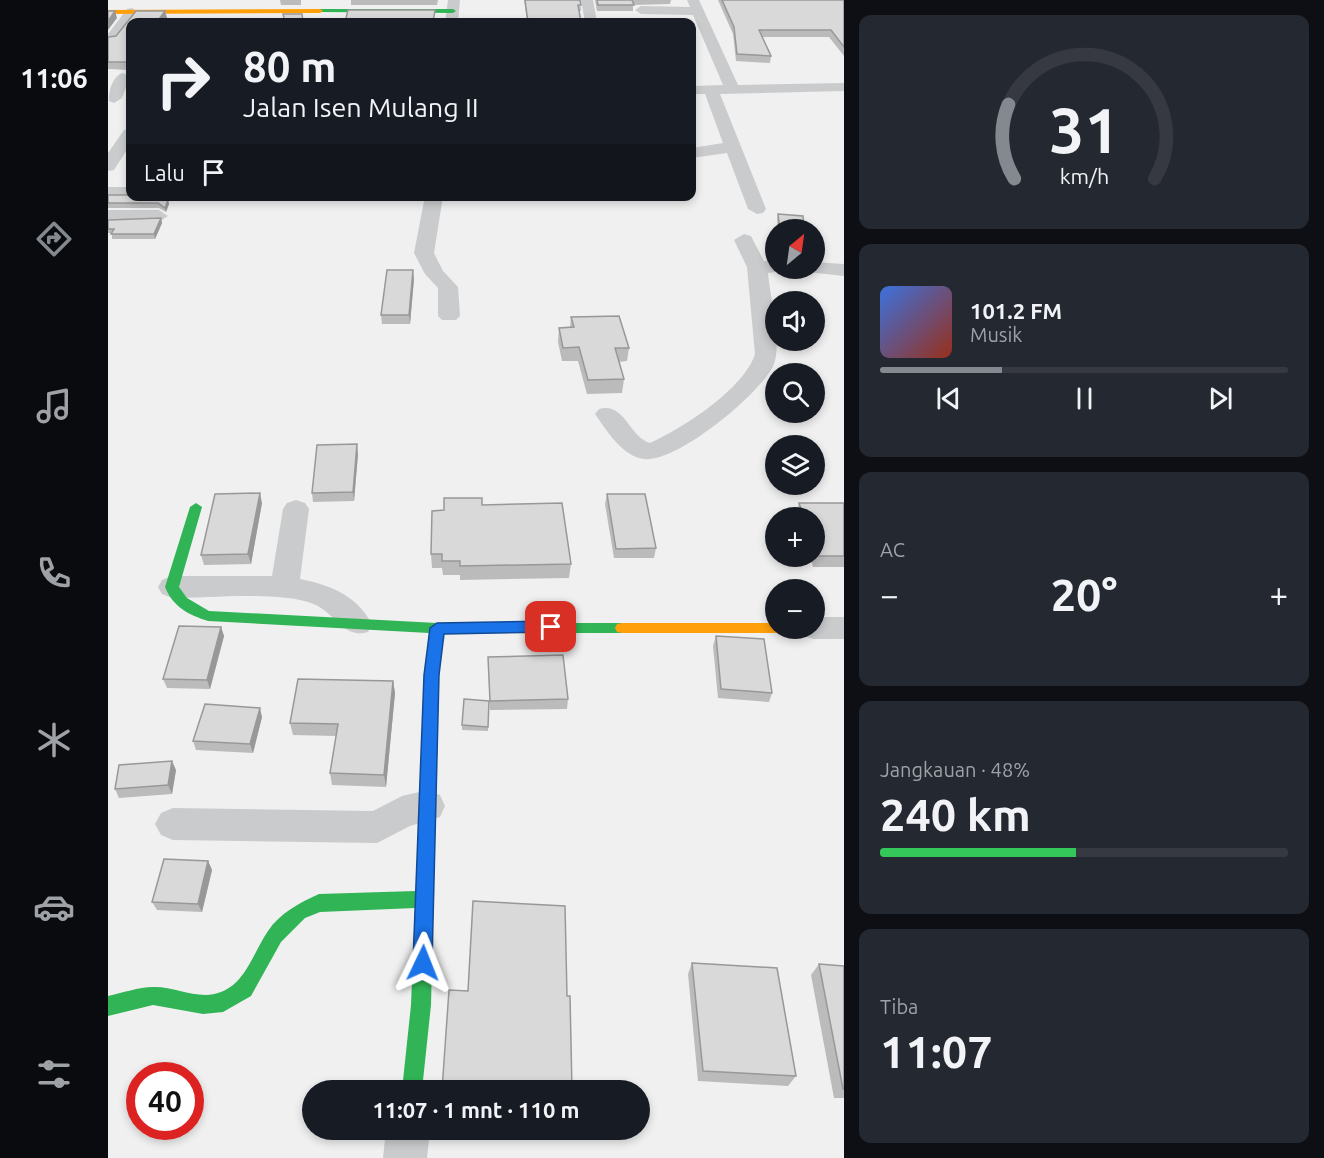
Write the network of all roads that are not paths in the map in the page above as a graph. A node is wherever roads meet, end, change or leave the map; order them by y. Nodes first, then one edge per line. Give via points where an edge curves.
1 (587, 0) edge
2 (696, 5) edge
3 (641, 10) dead end
4 (453, 11) edge
5 (108, 12) edge
6 (132, 12) junction
7 (128, 18) edge
8 (590, 18) edge
9 (126, 20) edge
10 (110, 43) edge
11 (123, 48) edge
12 (123, 77) edge
13 (844, 87) edge
14 (696, 90) edge
15 (711, 90) junction
16 (733, 90) junction
17 (111, 98) edge
18 (126, 139) edge
19 (733, 147) junction
20 (696, 152) edge
21 (108, 166) edge
22 (108, 192) edge
23 (126, 192) edge
24 (433, 201) edge
25 (757, 209) dead end
26 (108, 216) edge
27 (159, 216) edge
28 (744, 240) dead end
29 (825, 265) edge
30 (765, 266) edge
31 (844, 270) edge
32 (766, 279) edge
33 (450, 316) dead end
34 (607, 414) dead end
35 (196, 507) dead end
36 (296, 509) dead end
37 (172, 587) junction
38 (285, 587) junction
39 (357, 624) junction
40 (437, 628) junction
41 (765, 628) edge
42 (825, 628) edge
43 (844, 628) edge
44 (428, 806) junction
45 (172, 824) dead end
46 (425, 899) junction
47 (108, 1006) edge
48 (413, 1080) edge
49 (407, 1140) edge
50 (405, 1158) edge

1 - 8 street
2 - 3 street
2 - 16 street
4 - 6 street
5 - 6 street
6 - 7 street
9 - 10 street
10 - 11 street
12 - 17 street
13 - 16 street
14 - 15 street
15 - 16 street
15 - 19 street
18 - 21 street
19 - 20 street
19 - 25 street
22 - 23 street
24 - 33 street via 424,253 435,274 448,287
26 - 27 street
28 - 30 street
29 - 31 street
32 - 34 street via 765,354 759,371 731,401 658,451 650,452 637,448
35 - 37 street
36 - 38 street
37 - 38 street
37 - 39 street via 178,600 208,616
38 - 39 street via 329,598
39 - 40 street
40 - 41 street
40 - 44 street
42 - 43 street
44 - 45 street via 402,812 377,827
44 - 46 street
46 - 47 street via 319,903 306,907 280,927 242,990 226,1001 152,996
46 - 48 street
49 - 50 street

